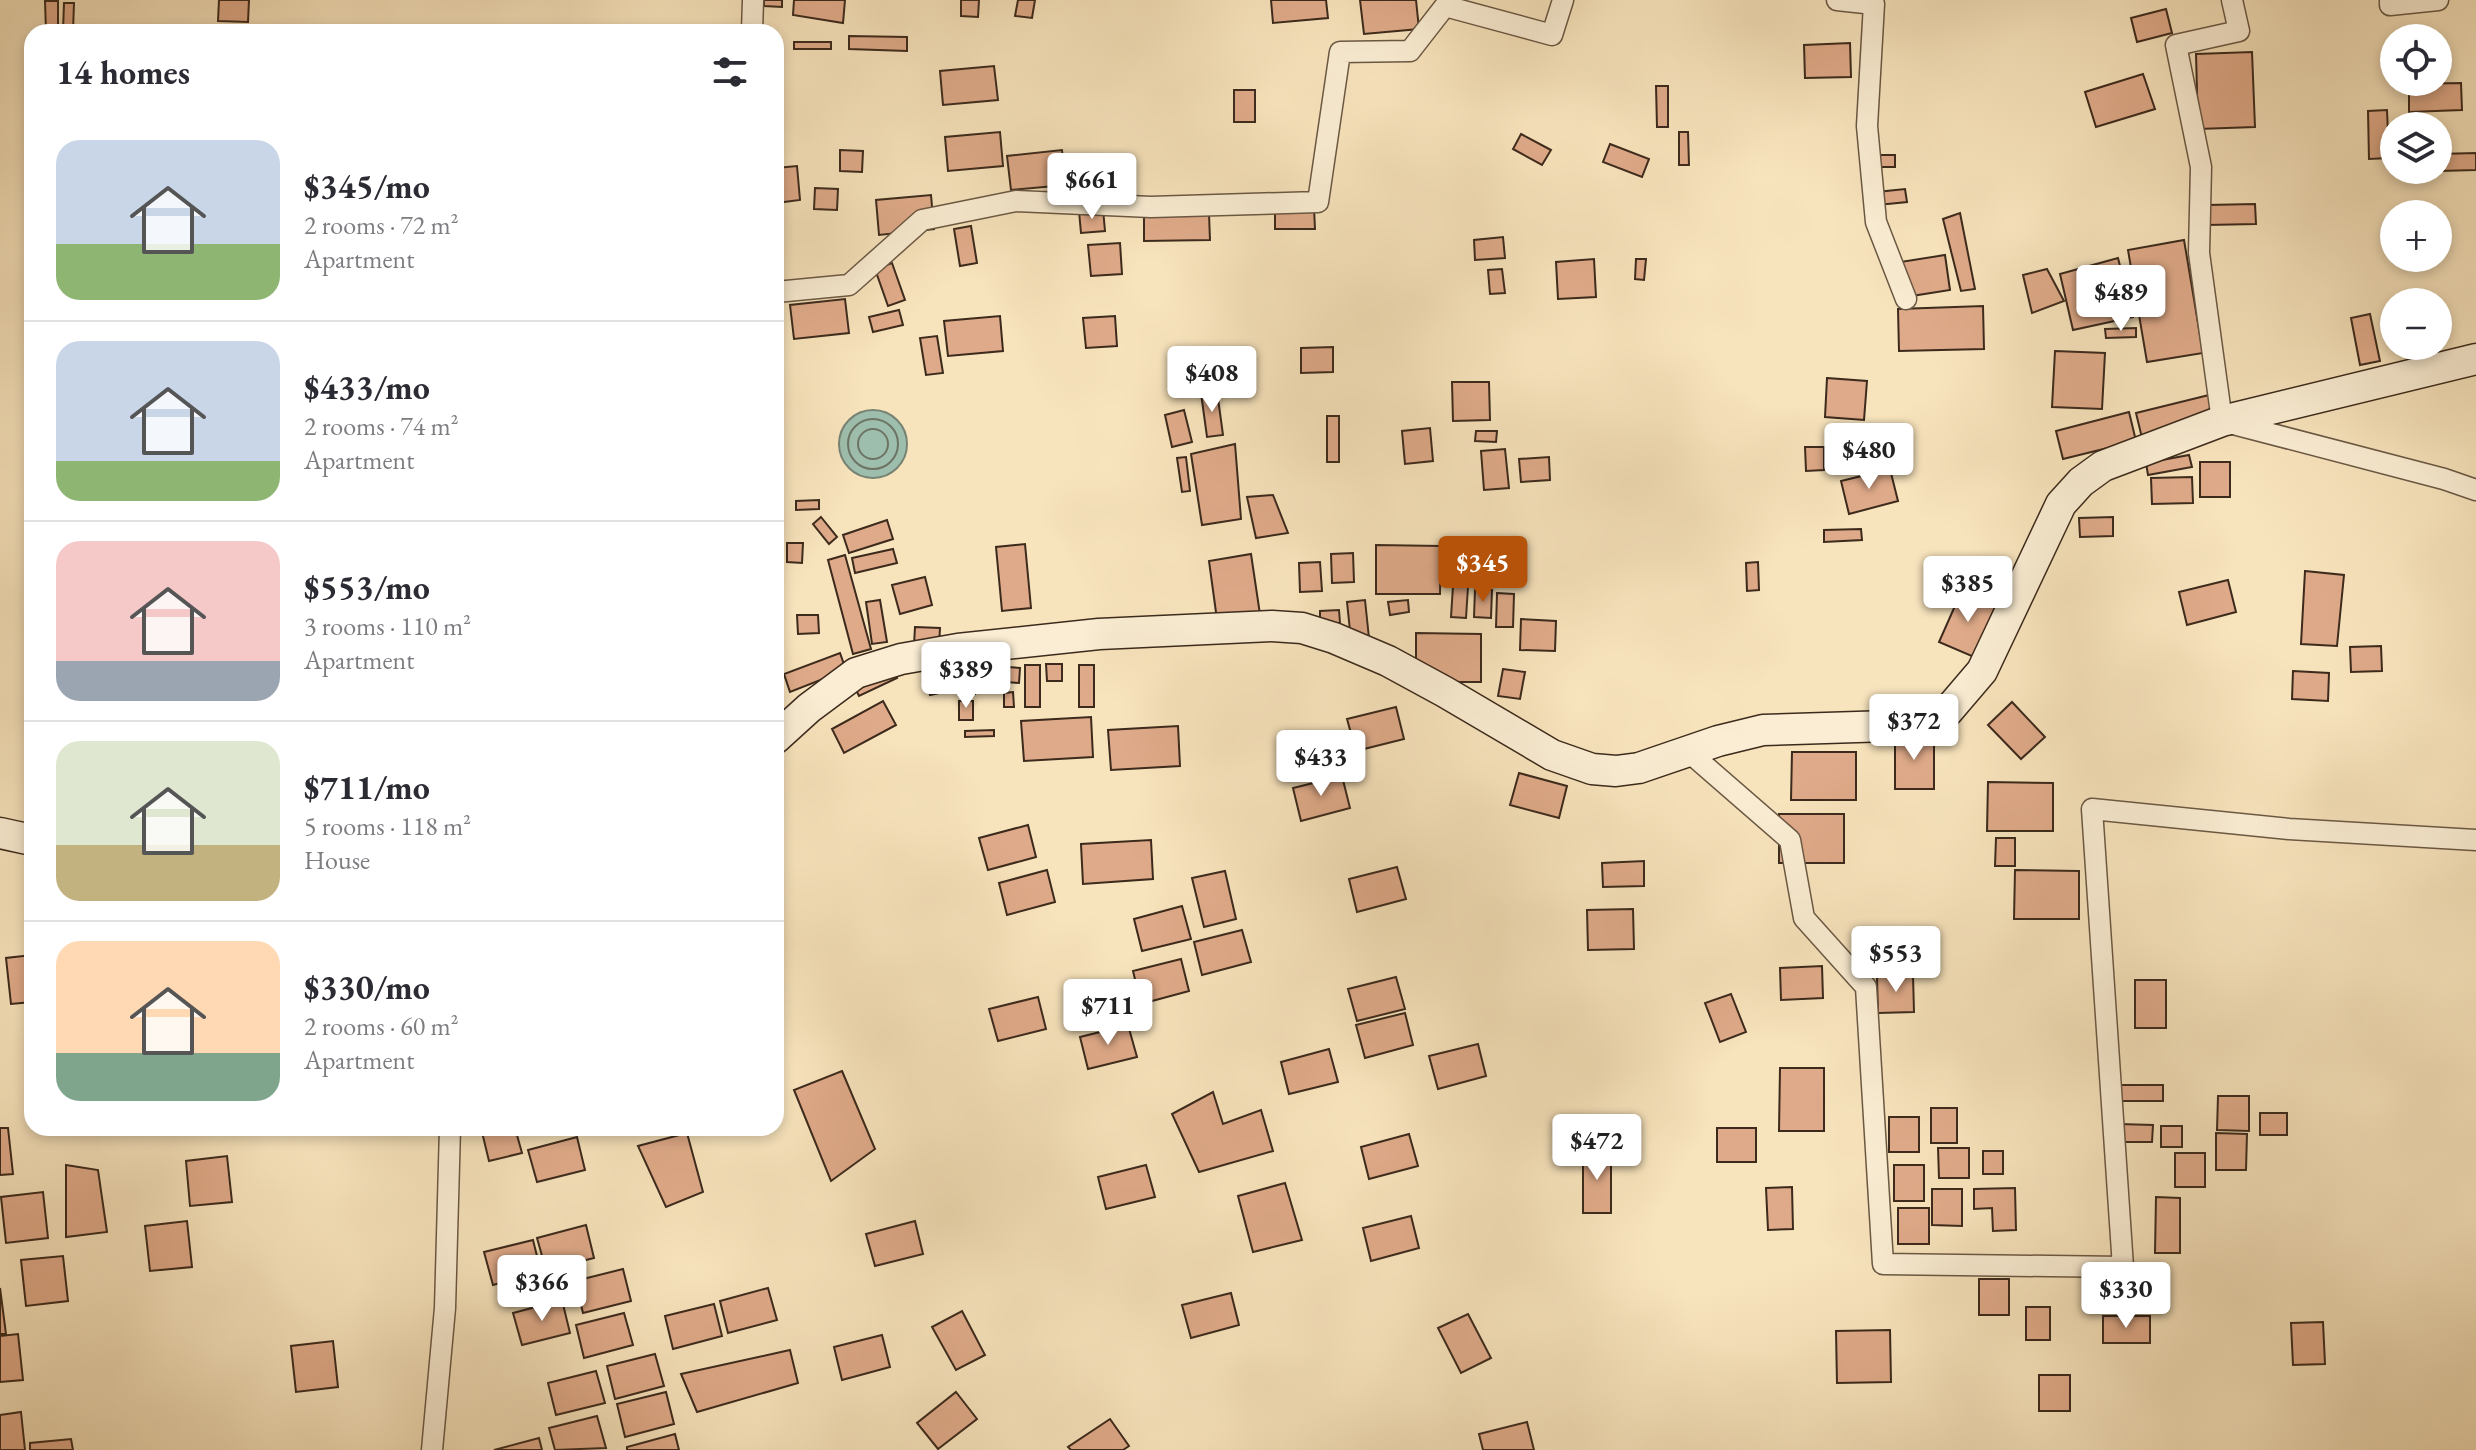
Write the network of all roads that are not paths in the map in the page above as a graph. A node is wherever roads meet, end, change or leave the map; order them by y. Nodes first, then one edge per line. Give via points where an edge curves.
1 (753, 0) edge
2 (1563, 0) edge
3 (1837, 0) edge
4 (2232, 0) edge
5 (2390, 0) edge
6 (2438, 0) edge
7 (1446, 3) edge
8 (752, 24) edge
9 (784, 291) edge
10 (1906, 299) dead end
11 (2476, 359) edge
12 (2222, 421) junction
13 (2476, 490) edge
14 (784, 731) edge
15 (1690, 753) junction
16 (0, 833) edge
17 (24, 838) edge
18 (2476, 840) edge
19 (450, 1136) edge
20 (432, 1450) edge

1 - 8 street
2 - 7 street via 1552,35
3 - 10 street via 1874,4 1867,126 1876,222
4 - 12 street via 2239,31 2176,45 2201,167 2199,253
5 - 6 street via 2390,5
7 - 9 street via 1410,51 1340,52 1318,202 1151,207 1016,201 922,220 849,285
11 - 12 street
12 - 13 street
12 - 15 street via 2133,453 2081,482 2061,504 1982,671 1947,712 1920,725 1763,730
14 - 15 street via 856,673 901,659 1099,634 1272,626 1323,634 1388,661 1552,755 1592,769 1639,768
15 - 18 street via 1790,840 1804,918 1866,987 1883,1264 2123,1267 2092,809 2289,829
16 - 17 street
19 - 20 street via 445,1308

